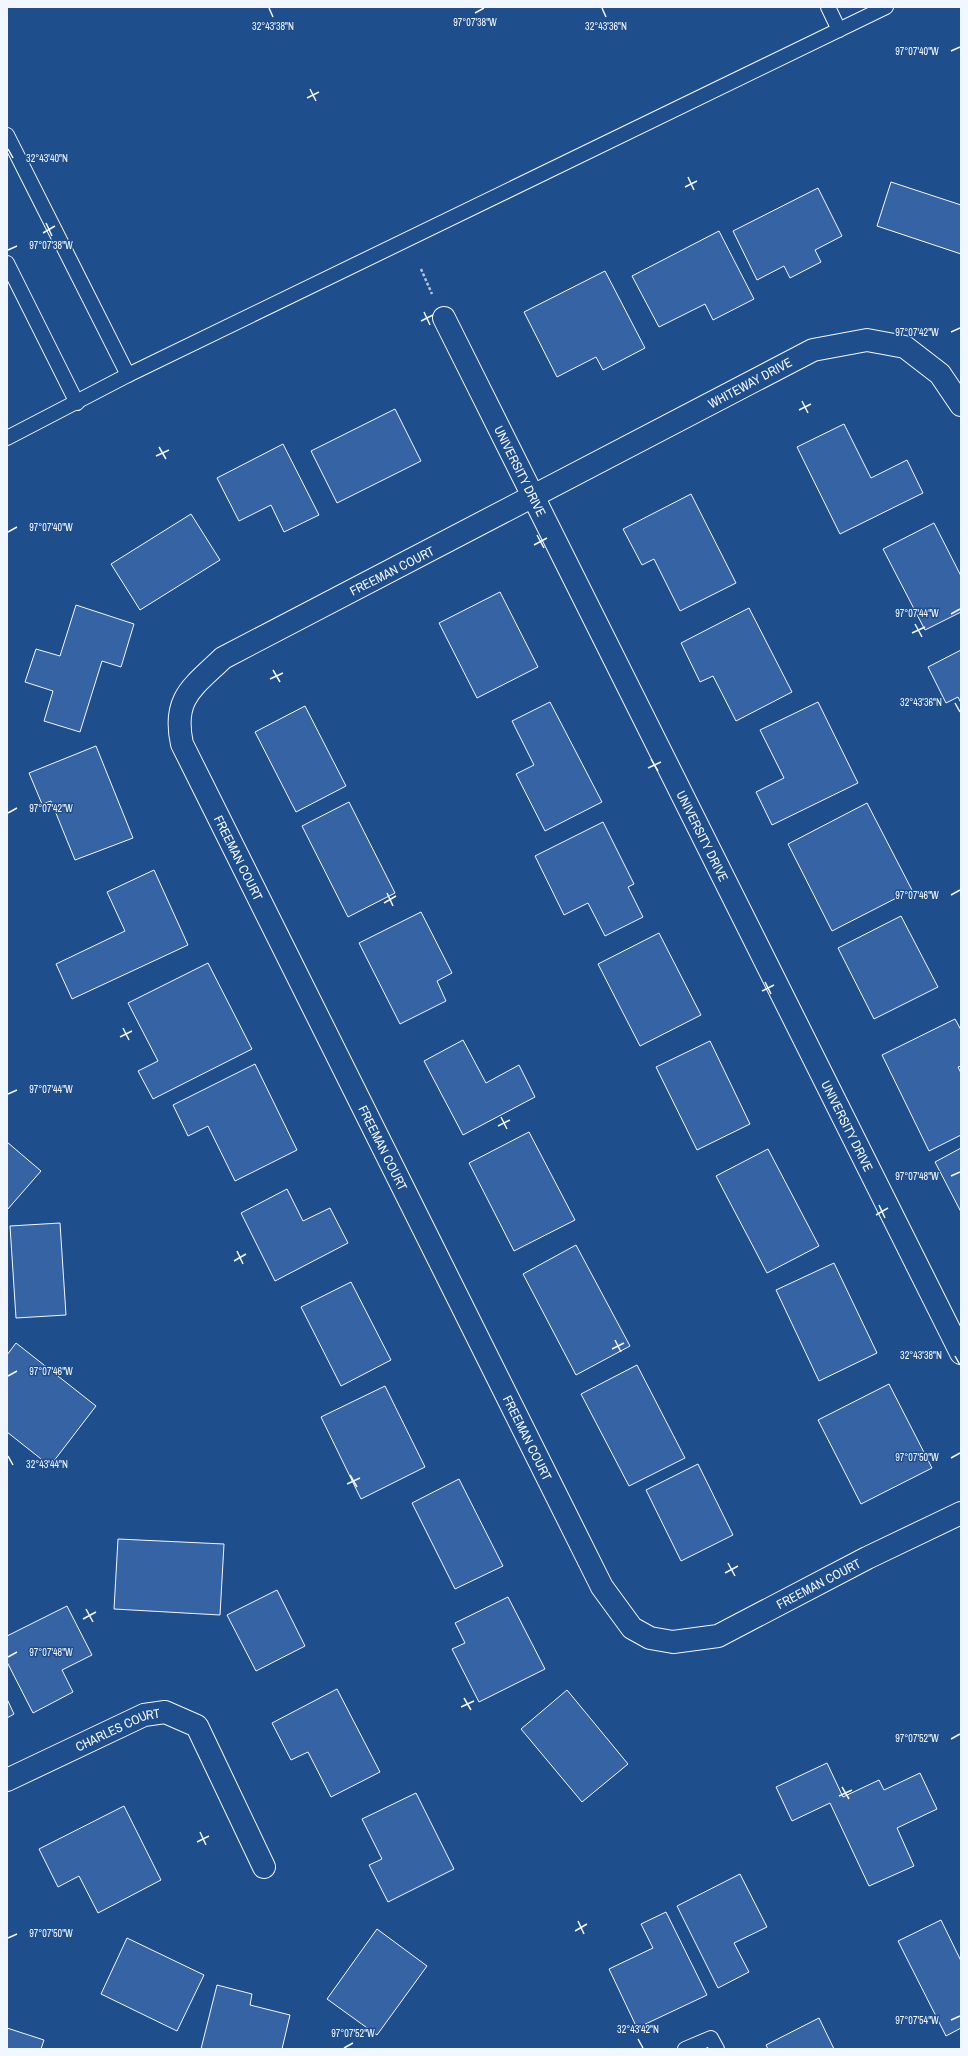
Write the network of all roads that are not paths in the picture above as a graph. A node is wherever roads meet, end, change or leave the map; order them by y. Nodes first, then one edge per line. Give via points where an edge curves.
1 (828, 7) edge
2 (886, 7) edge
3 (839, 30) junction
4 (7, 135) edge
5 (7, 263) edge
6 (444, 318) dead end
7 (128, 375) junction
8 (77, 402) junction
9 (961, 405) edge
10 (7, 438) edge
11 (533, 498) junction
12 (961, 1354) edge
13 (961, 1513) edge
14 (7, 1780) edge
15 (264, 1867) dead end
16 (685, 2049) edge
17 (716, 2049) edge

1 - 3 lane
2 - 3 lane
3 - 7 lane
4 - 7 lane
5 - 8 lane
6 - 11 street, UNIVERSITY DRIVE
7 - 8 lane
8 - 10 lane
9 - 11 street, WHITEWAY DRIVE via 940,374 905,347 867,340 814,350
11 - 12 street, UNIVERSITY DRIVE
11 - 13 street, FREEMAN COURT via 223,658 190,689 180,707 178,726 182,744 602,1588 632,1628 650,1638 673,1642 718,1636 867,1558
14 - 15 street, CHARLES COURT via 144,1715 165,1712 197,1726
16 - 17 lane via 711,2038

